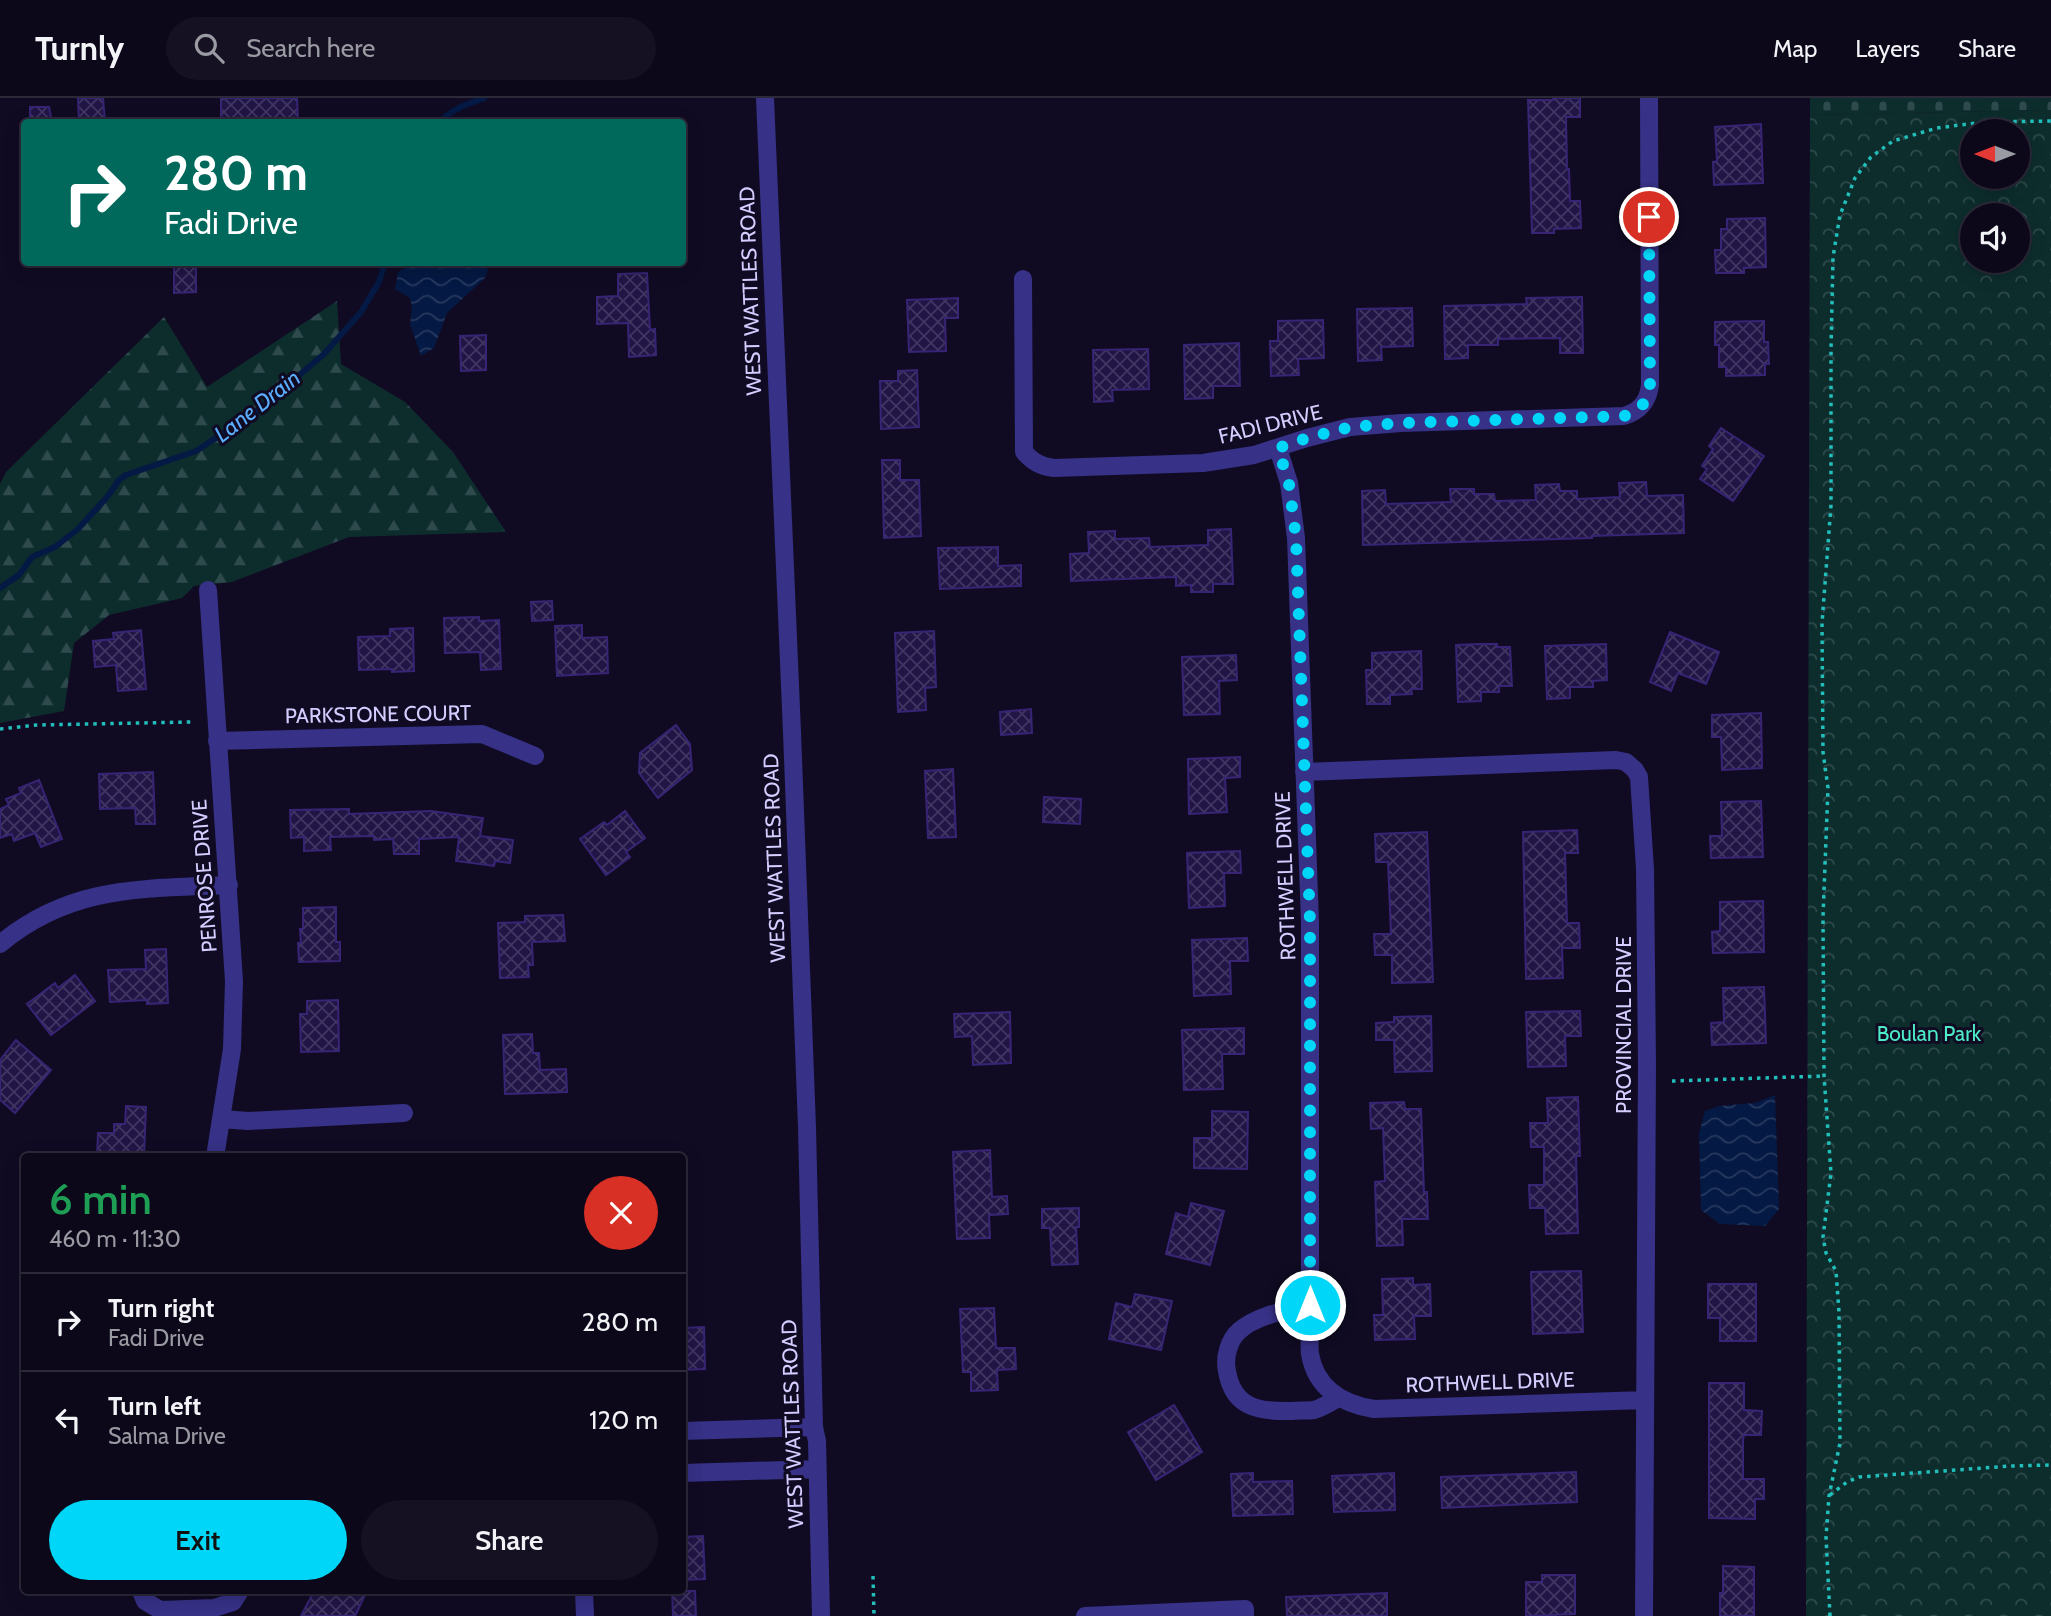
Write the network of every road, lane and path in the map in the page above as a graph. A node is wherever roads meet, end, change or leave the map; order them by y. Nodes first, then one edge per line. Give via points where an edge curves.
1 (765, 98) edge
2 (1649, 98) edge
3 (2051, 121) edge
4 (1023, 279) dead end
5 (1278, 448) junction
6 (208, 590) dead end
7 (191, 722) dead end
8 (0, 729) edge
9 (218, 741) junction
10 (535, 756) dead end
11 (1304, 772) junction
12 (229, 885) junction
13 (0, 944) edge
14 (1824, 1076) junction
15 (1672, 1081) dead end
16 (404, 1114) dead end
17 (220, 1119) junction
18 (216, 1153) edge
19 (1310, 1305) junction
20 (1338, 1398) junction
21 (1644, 1400) junction
22 (814, 1427) junction
23 (686, 1431) edge
24 (2051, 1465) edge
25 (817, 1469) junction
26 (686, 1473) edge
27 (1829, 1496) junction
28 (873, 1576) dead end
29 (142, 1594) edge
30 (238, 1594) edge
31 (584, 1594) edge
32 (585, 1616) edge
33 (821, 1616) edge
34 (874, 1616) edge
35 (1085, 1616) edge
36 (1245, 1616) edge
37 (1644, 1616) edge
38 (1830, 1616) edge

1 - 22 street, WEST WATTLES ROAD via 794,772
2 - 5 street, FADI DRIVE via 1649,395 1635,412 1350,427
3 - 14 path via 1984,122 1937,128 1893,141 1871,157 1855,178 1840,215 1833,257 1831,505 1822,623 1823,752 1828,788
4 - 5 street, FADI DRIVE via 1024,452 1034,463 1054,468 1203,463
5 - 11 street, ROTHWELL DRIVE via 1289,484 1296,538
6 - 9 street, PENROSE DRIVE
7 - 8 path
9 - 10 street, PARKSTONE COURT via 482,734
9 - 12 street, PENROSE DRIVE
11 - 19 street, ROTHWELL DRIVE via 1310,922
11 - 21 street, PROVINCIAL DRIVE via 1616,760 1626,762 1639,777 1647,964
12 - 13 street via 143,888 86,897 50,912
12 - 17 street, PENROSE DRIVE via 234,1015
14 - 15 path
14 - 27 path via 1831,1173 1823,1237 1836,1271 1839,1312 1840,1443
16 - 17 street
17 - 18 street, PENROSE DRIVE
19 - 20 street, ROTHWELL DRIVE via 1310,1354 1315,1370
19 - 20 street via 1253,1321 1238,1332 1228,1349 1229,1384 1240,1399 1256,1409 1315,1410
20 - 21 street, ROTHWELL DRIVE via 1374,1409
21 - 37 street, PROVINCIAL DRIVE
22 - 23 street
22 - 25 street, WEST WATTLES ROAD
24 - 27 path via 1859,1477
25 - 26 street
25 - 33 street, WEST WATTLES ROAD
27 - 38 path
28 - 34 path
29 - 30 street via 160,1610 214,1608 233,1602
31 - 32 street
35 - 36 street via 1245,1609

